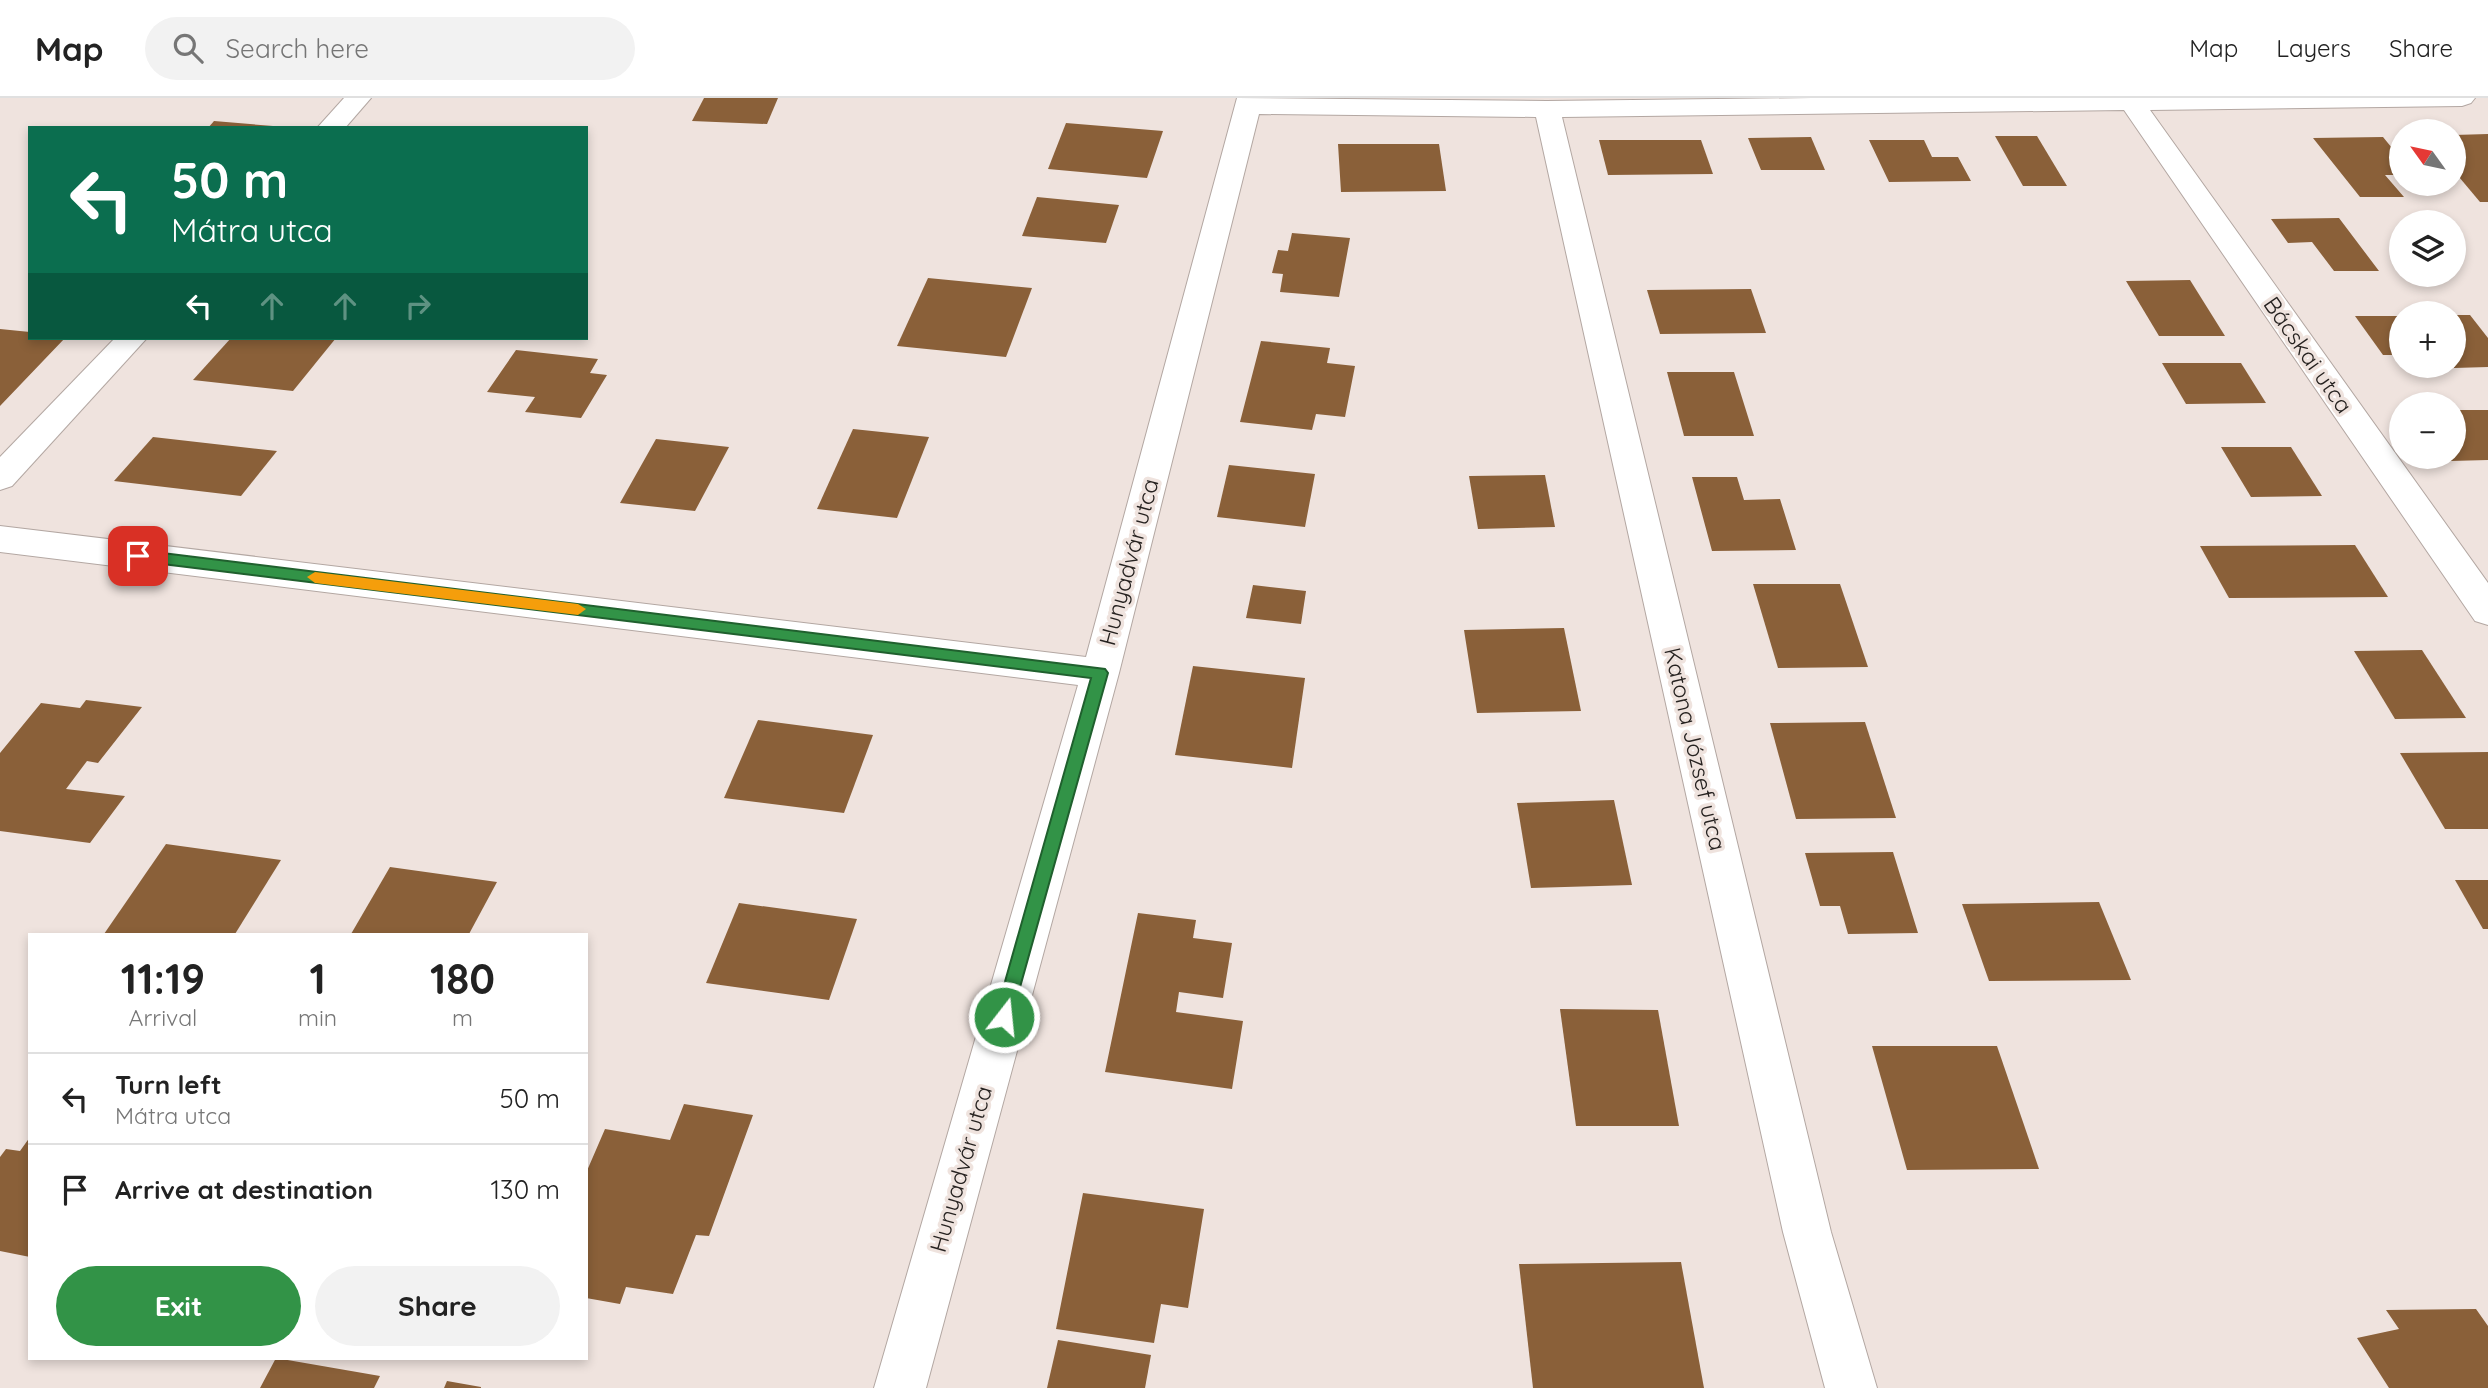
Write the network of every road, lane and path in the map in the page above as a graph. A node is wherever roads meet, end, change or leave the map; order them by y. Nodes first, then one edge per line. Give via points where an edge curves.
1 (358, 98) edge
2 (2462, 98) edge
3 (2130, 99) edge
4 (1249, 102) edge
5 (1547, 109) junction
6 (332, 126) edge
7 (130, 340) edge
8 (0, 478) edge
9 (0, 539) edge
10 (2488, 611) edge
11 (1100, 673) junction
12 (900, 1388) edge
13 (1851, 1388) edge

1 - 6 street
2 - 3 street
3 - 5 street
3 - 10 street, Bácskai utca
4 - 5 street
4 - 11 street, Hunyadvár utca
5 - 13 street, Katona József utca via 1807,1232
7 - 8 street
9 - 11 street
11 - 12 street, Hunyadvár utca

